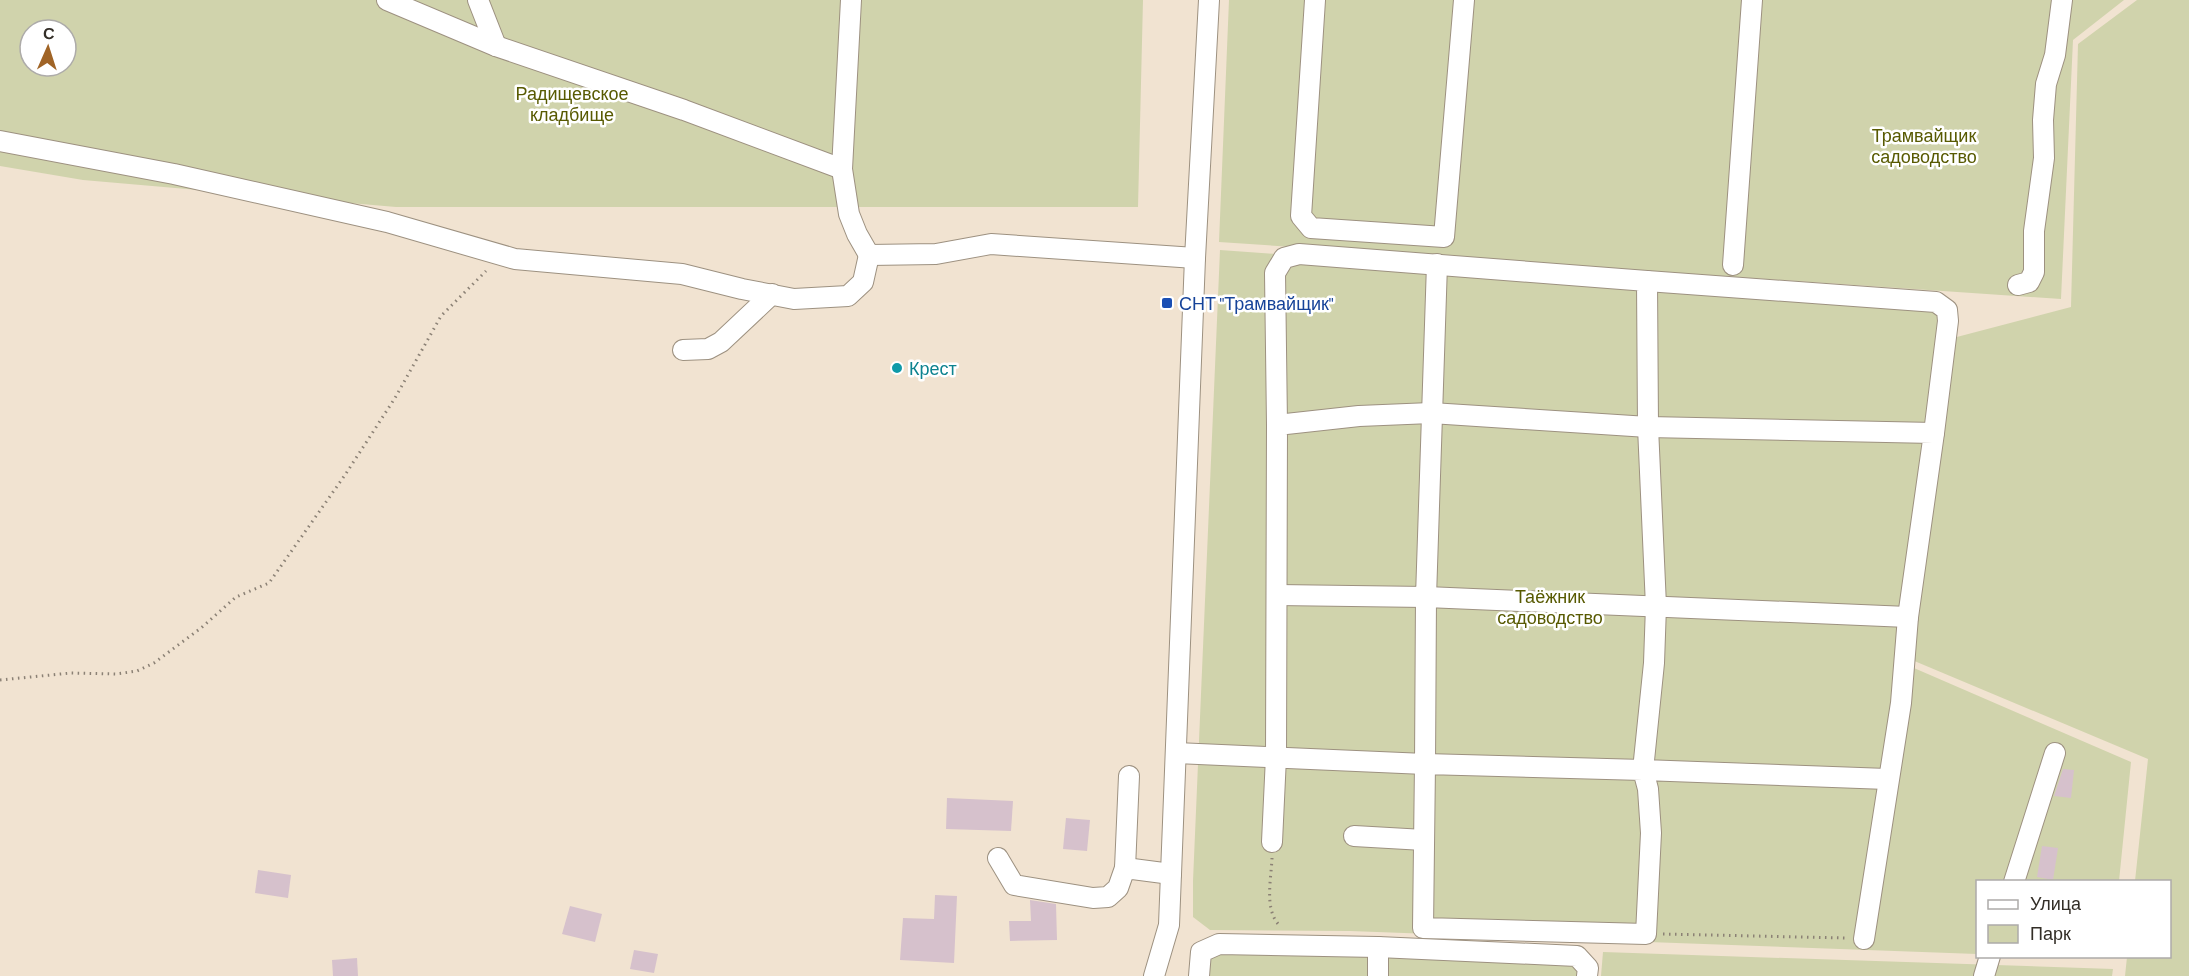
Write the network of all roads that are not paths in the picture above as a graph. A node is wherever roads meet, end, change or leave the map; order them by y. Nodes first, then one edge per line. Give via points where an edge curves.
1 (387, 0) edge
2 (478, 0) edge
3 (850, 0) edge
4 (1209, 0) edge
5 (1315, 0) edge
6 (1464, 0) edge
7 (1752, 0) edge
8 (2062, 0) edge
9 (496, 46) junction
10 (0, 141) edge
11 (842, 169) junction
12 (869, 255) junction
13 (1195, 258) junction
14 (1437, 264) junction
15 (1733, 265) dead end
16 (1647, 281) junction
17 (2018, 285) dead end
18 (772, 294) junction
19 (683, 350) dead end
20 (1431, 413) junction
21 (1277, 425) junction
22 (1648, 427) junction
23 (1934, 433) junction
24 (1277, 595) junction
25 (1426, 597) junction
26 (1656, 606) junction
27 (1908, 616) junction
28 (1176, 753) junction
29 (2055, 753) dead end
30 (1276, 757) junction
31 (1425, 764) junction
32 (1643, 770) junction
33 (1129, 776) dead end
34 (1887, 779) junction
35 (1354, 836) dead end
36 (1424, 840) junction
37 (1272, 842) road end
38 (998, 858) dead end
39 (1125, 867) junction
40 (1171, 874) junction
41 (2015, 880) edge
42 (1864, 939) road end
43 (1378, 947) junction
44 (1990, 958) edge
45 (1154, 976) edge
46 (1199, 976) edge
47 (1378, 976) edge
48 (1587, 976) edge
49 (1984, 976) edge

1 - 9 street
2 - 9 street
3 - 11 street
4 - 13 street
5 - 6 street via 1301,216 1311,228 1444,237
7 - 15 street
8 - 17 street via 2044,100 2044,158 2034,231 2034,272 2029,282
9 - 11 street
10 - 18 street via 174,174 353,215 515,259 682,274
11 - 12 street via 849,213
12 - 13 street via 936,254 991,244
12 - 18 street via 863,282 848,296 794,299
13 - 28 street
14 - 16 street
14 - 20 street
14 - 21 street via 1299,254 1284,258 1275,273
16 - 22 street
16 - 23 street via 1936,302 1947,310 1948,321
18 - 19 street via 721,342 708,349
20 - 21 street
20 - 22 street
20 - 25 street
21 - 24 street
22 - 23 street
22 - 26 street
23 - 27 street
24 - 25 street
24 - 30 street
25 - 26 street
25 - 31 street
26 - 27 street
26 - 32 street
27 - 34 street via 1901,703
28 - 30 street
28 - 40 street
29 - 41 street
30 - 31 street
30 - 37 street
31 - 32 street
31 - 36 street
32 - 34 street
32 - 36 street via 1651,832 1646,934 1423,927
33 - 39 street
34 - 42 street
35 - 36 street
38 - 39 street via 1014,885 1094,898 1108,897 1119,888
39 - 40 street
40 - 45 street via 1169,925
43 - 46 street via 1219,944 1201,952
43 - 47 street
43 - 48 street via 1577,956 1588,968
44 - 49 street

